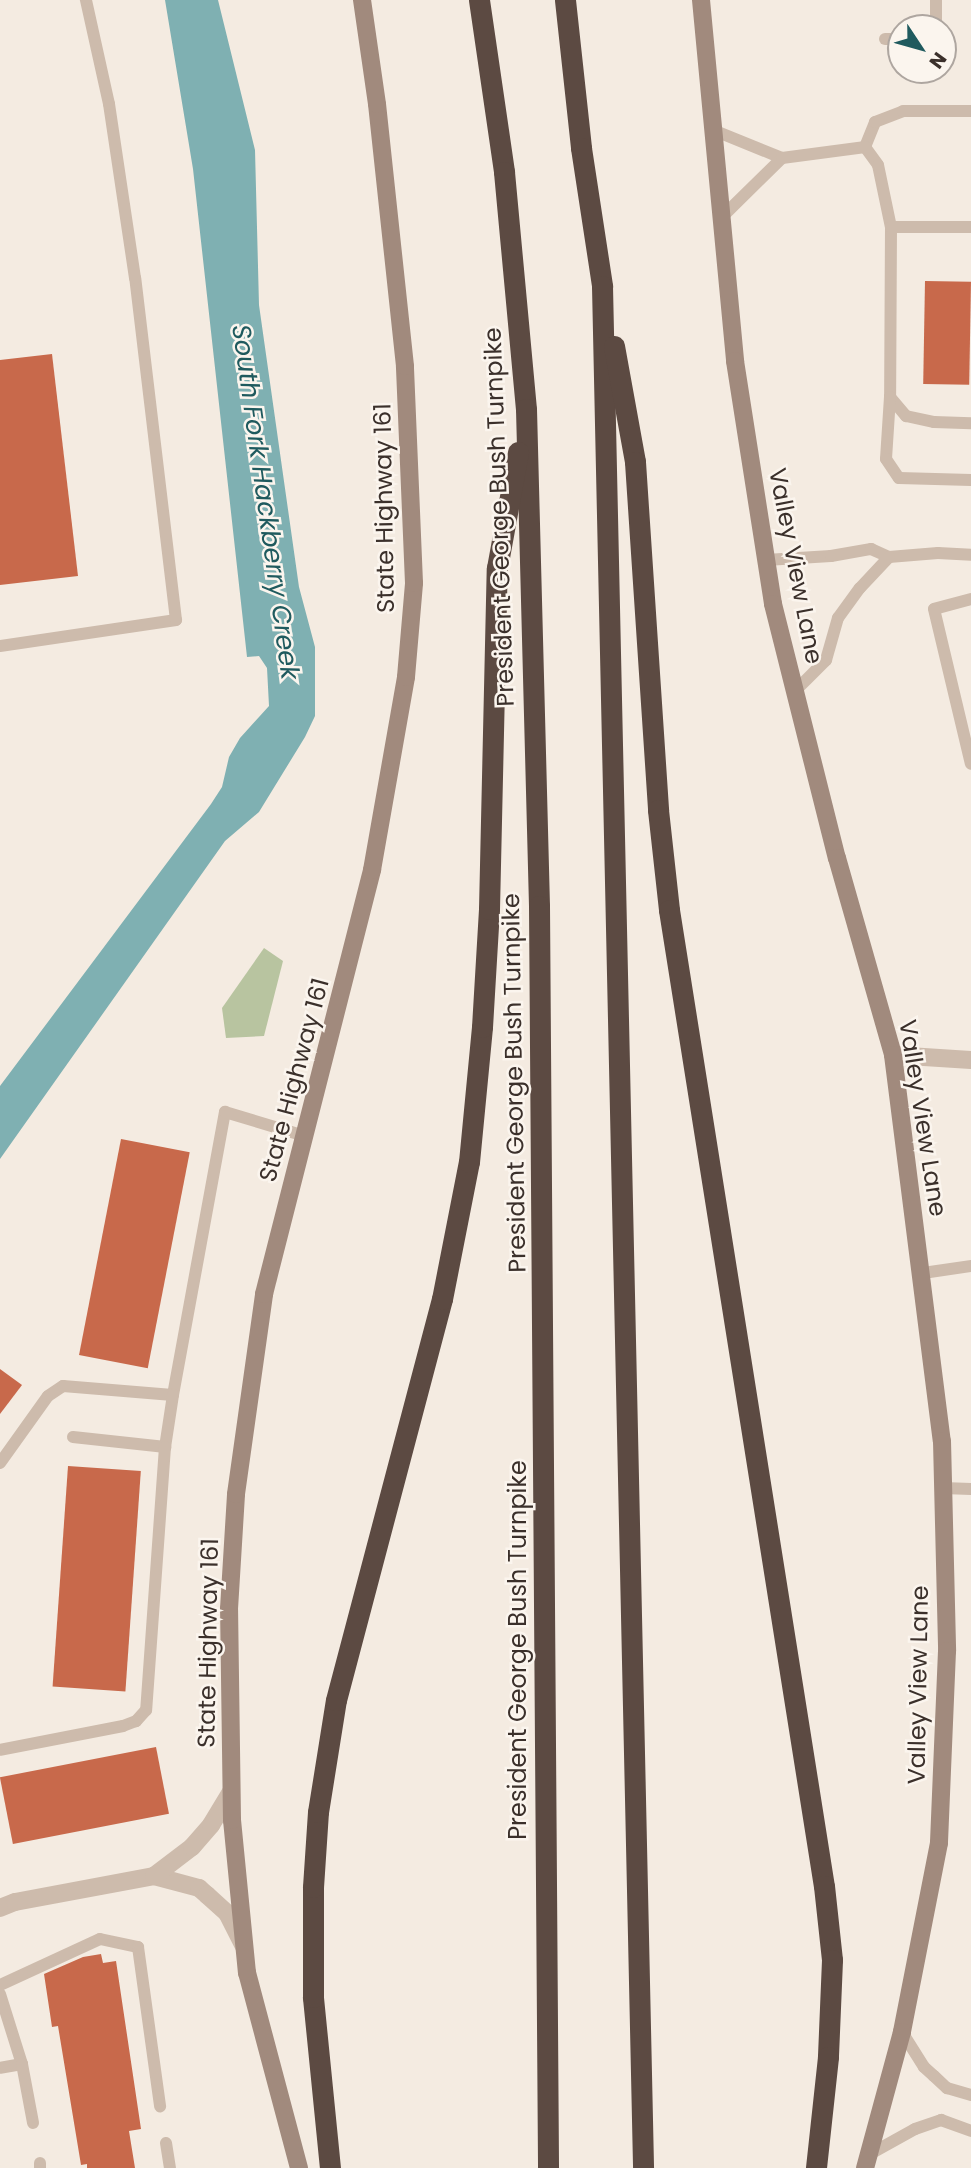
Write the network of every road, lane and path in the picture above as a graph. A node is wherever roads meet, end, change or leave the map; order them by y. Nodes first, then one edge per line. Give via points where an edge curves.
1 (86, 0) edge
2 (362, 0) edge
3 (478, 0) edge
4 (565, 0) edge
5 (701, 0) edge
6 (971, 111) edge
7 (713, 130) junction
8 (865, 147) junction
9 (782, 158) junction
10 (722, 217) junction
11 (971, 227) edge
12 (891, 228) junction
13 (602, 286) junction
14 (890, 397) junction
15 (526, 409) junction
16 (971, 423) edge
17 (971, 480) edge
18 (971, 555) edge
19 (889, 557) junction
20 (766, 560) junction
21 (971, 599) edge
22 (0, 646) edge
23 (795, 691) junction
24 (971, 764) edge
25 (893, 1055) junction
26 (971, 1060) edge
27 (305, 1136) junction
28 (971, 1266) edge
29 (923, 1273) junction
30 (173, 1395) junction
31 (73, 1437) dead end
32 (165, 1447) junction
33 (0, 1463) edge
34 (943, 1488) junction
35 (971, 1489) edge
36 (0, 1750) edge
37 (231, 1792) junction
38 (155, 1876) junction
39 (0, 1908) edge
40 (244, 1949) junction
41 (0, 1985) edge
42 (0, 1994) edge
43 (902, 2032) junction
44 (22, 2064) junction
45 (0, 2068) edge
46 (971, 2095) edge
47 (160, 2106) dead end
48 (33, 2123) dead end
49 (971, 2131) edge
50 (166, 2143) dead end
51 (868, 2161) edge
52 (170, 2168) edge
53 (299, 2168) edge
54 (330, 2168) edge
55 (548, 2168) edge
56 (643, 2168) edge
57 (816, 2168) edge

1 - 22 lane via 109,104 135,278 176,620
2 - 27 main road, State Highway 161 via 405,366 414,583 391,774 372,870
3 - 15 highway, President George Bush Turnpike via 504,172
4 - 13 highway
5 - 7 main road, Valley View Lane
6 - 8 lane via 903,111 875,122
7 - 9 lane
7 - 10 main road, Valley View Lane
8 - 9 lane
8 - 12 lane via 878,164
9 - 10 lane
10 - 20 main road, Valley View Lane via 735,360
11 - 12 lane
12 - 14 lane
13 - 56 highway
13 - 57 highway via 635,462 669,910 824,1886 832,1960
14 - 16 lane via 906,416
14 - 17 lane via 886,459 899,478
15 - 54 highway via 497,568 489,909 469,1162 442,1299 337,1700 318,1812 313,1997
15 - 55 highway, President George Bush Turnpike via 539,920
18 - 19 lane
19 - 20 lane via 871,549
19 - 23 lane via 838,618 827,660
20 - 23 main road, Valley View Lane
21 - 24 lane via 934,608
23 - 25 main road, Valley View Lane
25 - 26 street
25 - 29 main road, Valley View Lane
27 - 30 lane via 225,1112
27 - 37 main road, State Highway 161 via 264,1294 236,1494 229,1609
28 - 29 lane
29 - 34 main road, Valley View Lane
30 - 32 lane
30 - 33 lane via 63,1386 48,1396
31 - 32 lane
32 - 36 lane via 146,1710 124,1726
34 - 35 lane
34 - 43 main road, Valley View Lane via 947,1651 939,1843
37 - 38 street via 192,1847
37 - 40 main road, State Highway 161
38 - 39 street
38 - 40 street via 199,1888 227,1913
40 - 53 main road, State Highway 161
41 - 47 lane via 100,1939 138,1947
42 - 44 lane
43 - 46 lane via 933,2076 947,2088
43 - 51 main road, Valley View Lane
44 - 45 lane
44 - 48 lane
49 - 51 lane via 941,2120 915,2129
50 - 52 lane

